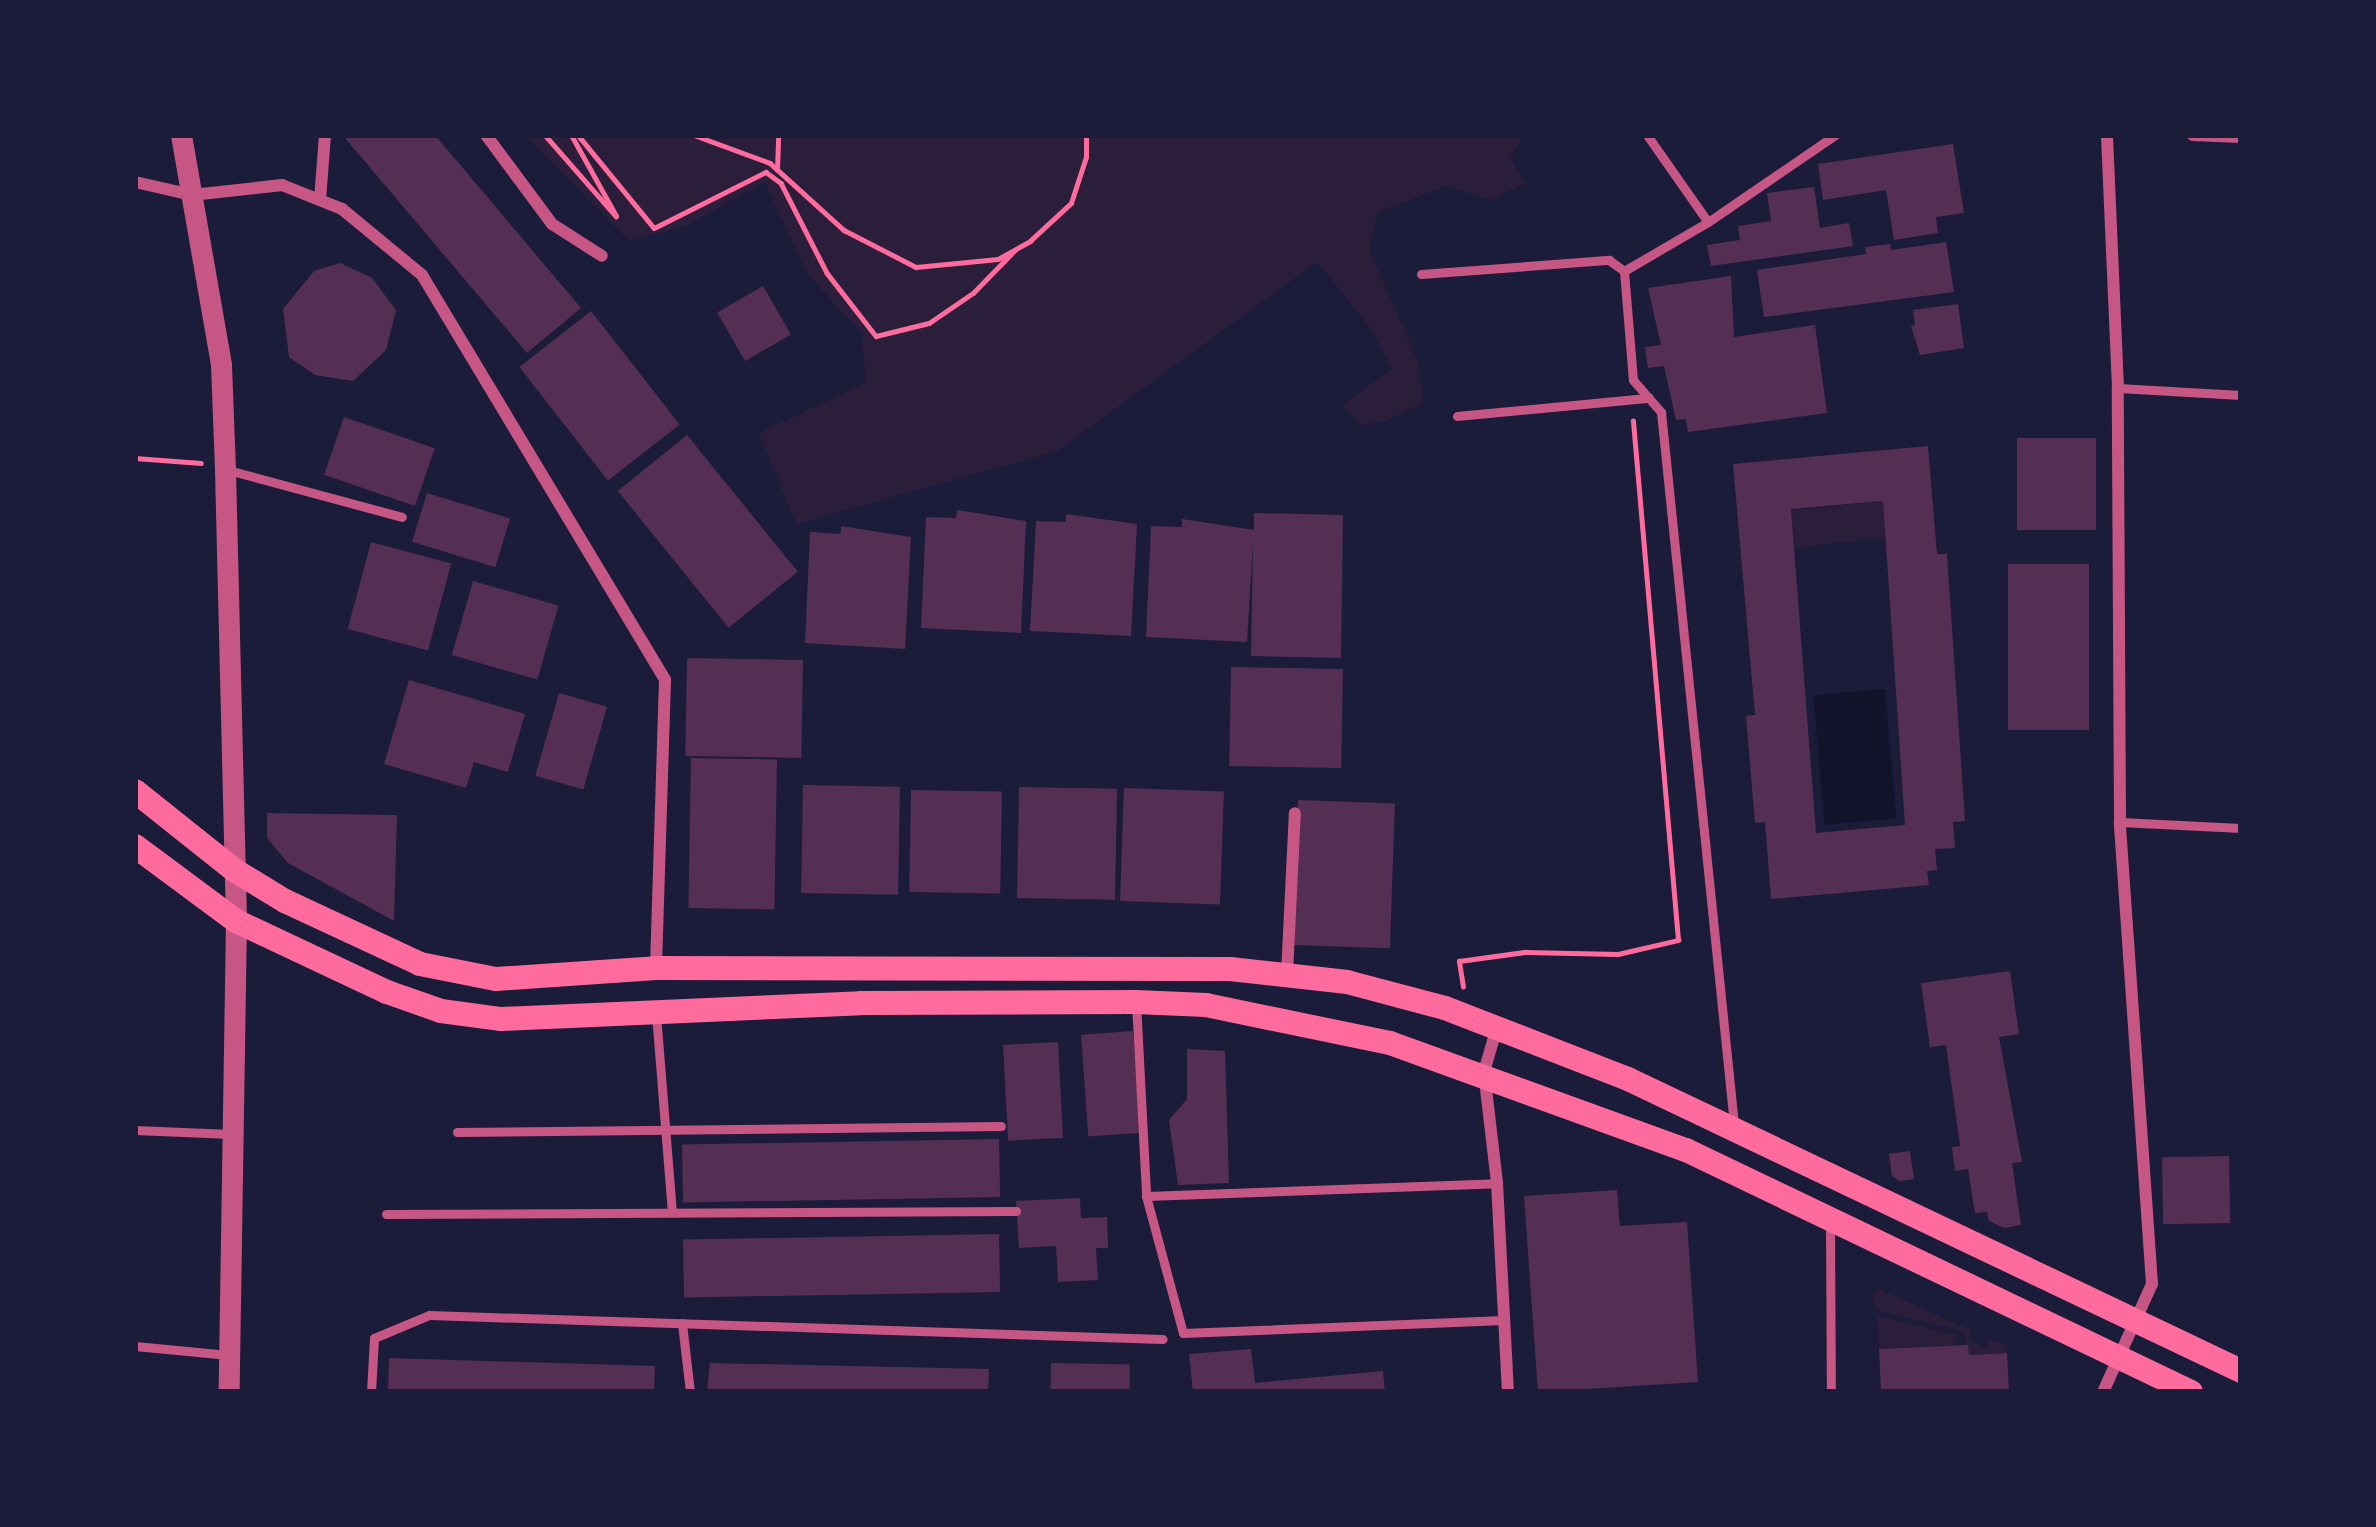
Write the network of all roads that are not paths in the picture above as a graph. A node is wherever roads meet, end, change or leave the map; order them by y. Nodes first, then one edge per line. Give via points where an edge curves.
1 (181, 135) edge
2 (325, 135) edge
3 (487, 135) edge
4 (1647, 135) edge
5 (1835, 135) edge
6 (2108, 135) edge
7 (2193, 135) edge
8 (2241, 136) edge
9 (1812, 140) edge
10 (135, 182) edge
11 (192, 195) junction
12 (320, 200) junction
13 (1708, 223) junction
14 (602, 256) dead end
15 (1624, 271) junction
16 (1421, 274) dead end
17 (2118, 388) junction
18 (2241, 395) edge
19 (1648, 398) junction
20 (1456, 416) dead end
21 (225, 470) junction
22 (402, 517) dead end
23 (135, 791) edge
24 (1294, 813) dead end
25 (2120, 822) junction
26 (2241, 828) edge
27 (135, 846) edge
28 (234, 870) junction
29 (236, 921) junction
30 (656, 968) junction
31 (1287, 975) junction
32 (1136, 1002) junction
33 (655, 1010) junction
34 (1498, 1026) junction
35 (1484, 1072) junction
36 (1001, 1126) dead end
37 (135, 1130) edge
38 (665, 1130) junction
39 (1734, 1130) junction
40 (458, 1132) dead end
41 (231, 1134) junction
42 (1497, 1183) junction
43 (1146, 1196) junction
44 (1016, 1211) dead end
45 (671, 1212) junction
46 (386, 1214) dead end
47 (1829, 1220) junction
48 (1504, 1320) junction
49 (2136, 1321) junction
50 (682, 1323) junction
51 (1162, 1339) dead end
52 (135, 1346) edge
53 (229, 1355) junction
54 (2119, 1358) junction
55 (2241, 1371) edge
56 (229, 1392) edge
57 (371, 1392) edge
58 (689, 1392) edge
59 (1508, 1392) edge
60 (1831, 1392) edge
61 (2103, 1392) edge
62 (2192, 1392) edge

1 - 11 street
2 - 12 street
3 - 14 street via 552,224
4 - 13 lane
5 - 9 lane
6 - 17 street
7 - 8 street
9 - 13 lane
10 - 11 street
11 - 12 street via 282,185
11 - 21 street via 221,364
12 - 30 street via 422,275 665,680
13 - 15 lane
15 - 16 lane via 1609,260
15 - 19 lane via 1633,380
17 - 18 lane
17 - 25 street
19 - 20 lane
19 - 39 lane via 1661,412
21 - 22 lane
21 - 28 street
23 - 28 main road
24 - 31 street
25 - 26 lane
25 - 49 street via 2152,1284
27 - 29 main road
28 - 29 street
28 - 30 main road via 420,964 496,979
29 - 33 main road via 441,1011 501,1019
29 - 41 street
30 - 31 main road via 1230,968
31 - 34 main road via 1347,982
32 - 33 main road
32 - 35 main road via 1206,1005 1303,1024
32 - 43 lane
33 - 38 lane
34 - 35 street
34 - 39 main road
35 - 42 street
35 - 47 main road via 1686,1150
36 - 38 lane
37 - 41 lane
38 - 40 lane
38 - 45 lane
39 - 49 main road
41 - 53 street
42 - 43 lane
42 - 48 street
43 - 48 lane via 1183,1333
44 - 45 lane
45 - 46 lane
47 - 54 main road
47 - 60 lane
48 - 59 street
49 - 54 street
49 - 55 main road
50 - 51 lane
50 - 57 lane via 429,1316 374,1338
50 - 58 lane
52 - 53 lane
53 - 56 street
54 - 61 street
54 - 62 main road

